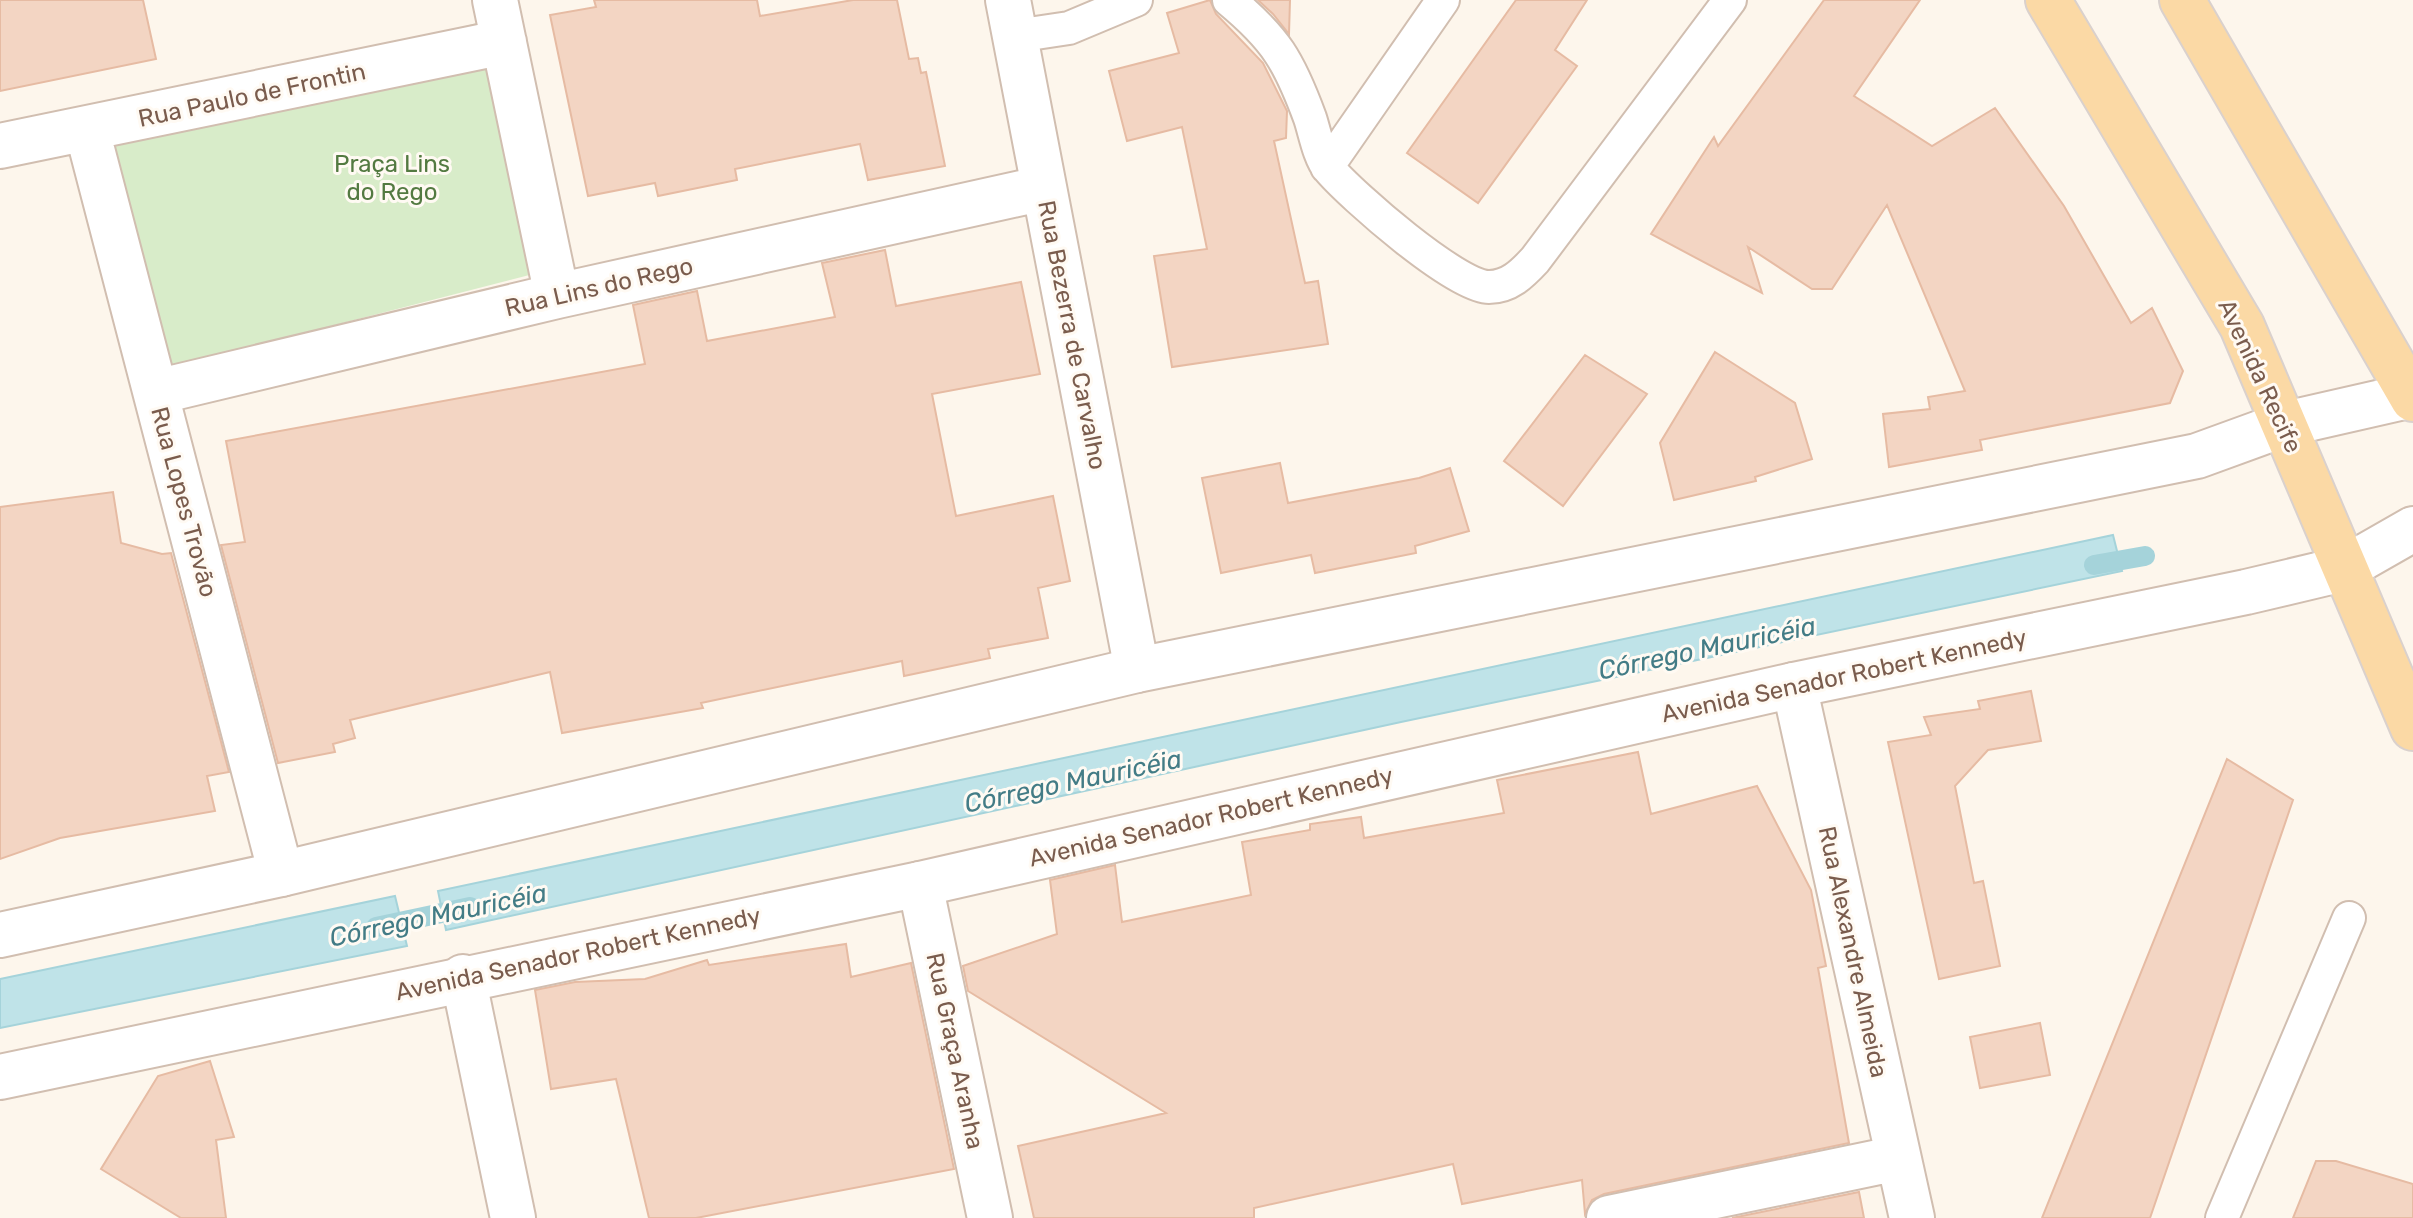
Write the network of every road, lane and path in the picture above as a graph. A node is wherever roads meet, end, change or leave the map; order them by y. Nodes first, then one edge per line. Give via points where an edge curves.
1 (495, 0) edge
2 (1136, 0) edge
3 (1229, 0) edge
4 (1443, 0) edge
5 (1730, 0) edge
6 (2048, 0) edge
7 (2182, 0) edge
8 (1012, 18) edge
9 (504, 42) junction
10 (87, 130) junction
11 (0, 146) edge
12 (1327, 167) junction
13 (1044, 188) junction
14 (557, 296) junction
15 (156, 392) junction
16 (2412, 396) edge
17 (2285, 424) junction
18 (2413, 529) edge
19 (2343, 569) junction
20 (1137, 670) junction
21 (1794, 685) junction
22 (2413, 728) edge
23 (281, 874) junction
24 (920, 884) junction
25 (2349, 918) dead end
26 (0, 935) edge
27 (463, 977) junction
28 (0, 1077) edge
29 (1898, 1158) junction
30 (513, 1218) edge
31 (990, 1218) edge
32 (1609, 1218) edge
33 (1912, 1218) edge
34 (2222, 1218) edge

1 - 9 street
2 - 8 lane via 1069,28
3 - 12 lane via 1266,30 1294,75
4 - 12 lane
5 - 12 lane via 1535,260 1507,284 1490,287 1463,279 1408,240
6 - 17 main road, Avenida Recife via 2242,326
7 - 16 main road
8 - 13 street, Rua Bezerra de Carvalho
9 - 10 street, Rua Paulo de Frontin
9 - 14 street
10 - 11 street, Rua Paulo de Frontin
10 - 15 street, Rua Lopes Trovão
13 - 14 street, Rua Lins do Rego
13 - 20 street, Rua Bezerra de Carvalho
14 - 15 street, Rua Lins do Rego
15 - 23 street, Rua Lopes Trovão
16 - 17 street
17 - 19 main road, Avenida Recife
17 - 20 street via 2197,456
18 - 19 street, Avenida Senador Robert Kennedy
19 - 21 street, Avenida Senador Robert Kennedy
19 - 22 main road, Avenida Recife
20 - 23 street
21 - 24 street, Avenida Senador Robert Kennedy
21 - 29 street, Rua Alexandre Almeida
23 - 26 street
24 - 27 street, Avenida Senador Robert Kennedy
24 - 31 street, Rua Graça Aranha
25 - 34 lane
27 - 28 street, Avenida Senador Robert Kennedy
27 - 30 street
29 - 32 street
29 - 33 street, Rua Alexandre Almeida

